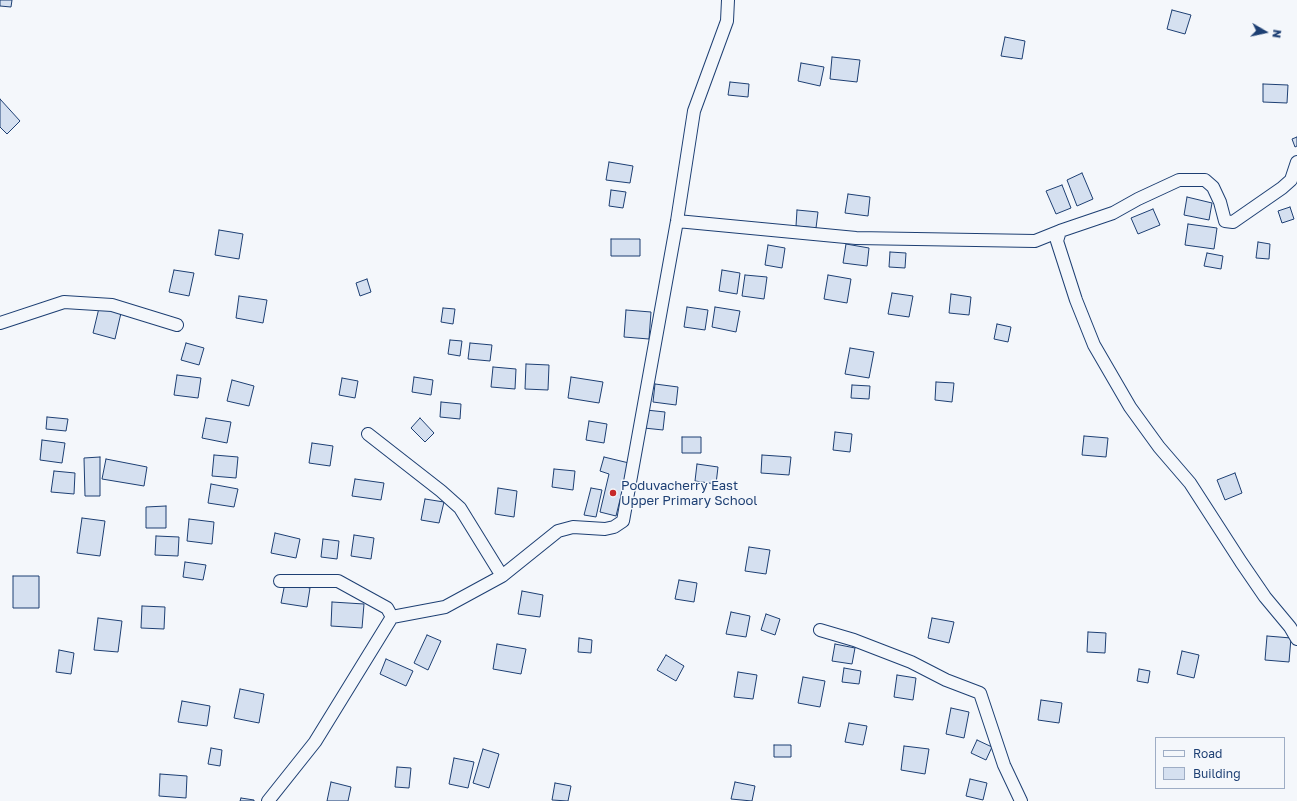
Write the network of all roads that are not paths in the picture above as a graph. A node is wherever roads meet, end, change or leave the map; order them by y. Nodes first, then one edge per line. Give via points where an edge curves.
1 (728, 0) edge
2 (1297, 162) edge
3 (677, 221) junction
4 (1060, 231) junction
5 (0, 323) edge
6 (177, 325) dead end
7 (368, 434) dead end
8 (502, 576) junction
9 (280, 581) dead end
10 (392, 617) junction
11 (820, 630) dead end
12 (1297, 639) edge
13 (270, 800) edge
14 (1021, 801) edge

1 - 3 street via 727,21 694,111
2 - 4 street via 1291,180 1233,222 1225,221 1220,202 1213,188 1205,180 1180,180 1113,213
3 - 4 street via 856,238 1035,241
3 - 8 street via 623,521 614,528 574,527 558,531
4 - 12 street via 1057,241 1076,300 1094,345 1130,407 1159,447 1190,483 1265,597
5 - 6 street via 64,302 112,306
7 - 8 street via 460,508
8 - 10 street via 445,608
9 - 10 street via 338,581 386,608
10 - 13 street via 315,742
11 - 14 street via 911,662 946,680 980,693 1004,765

